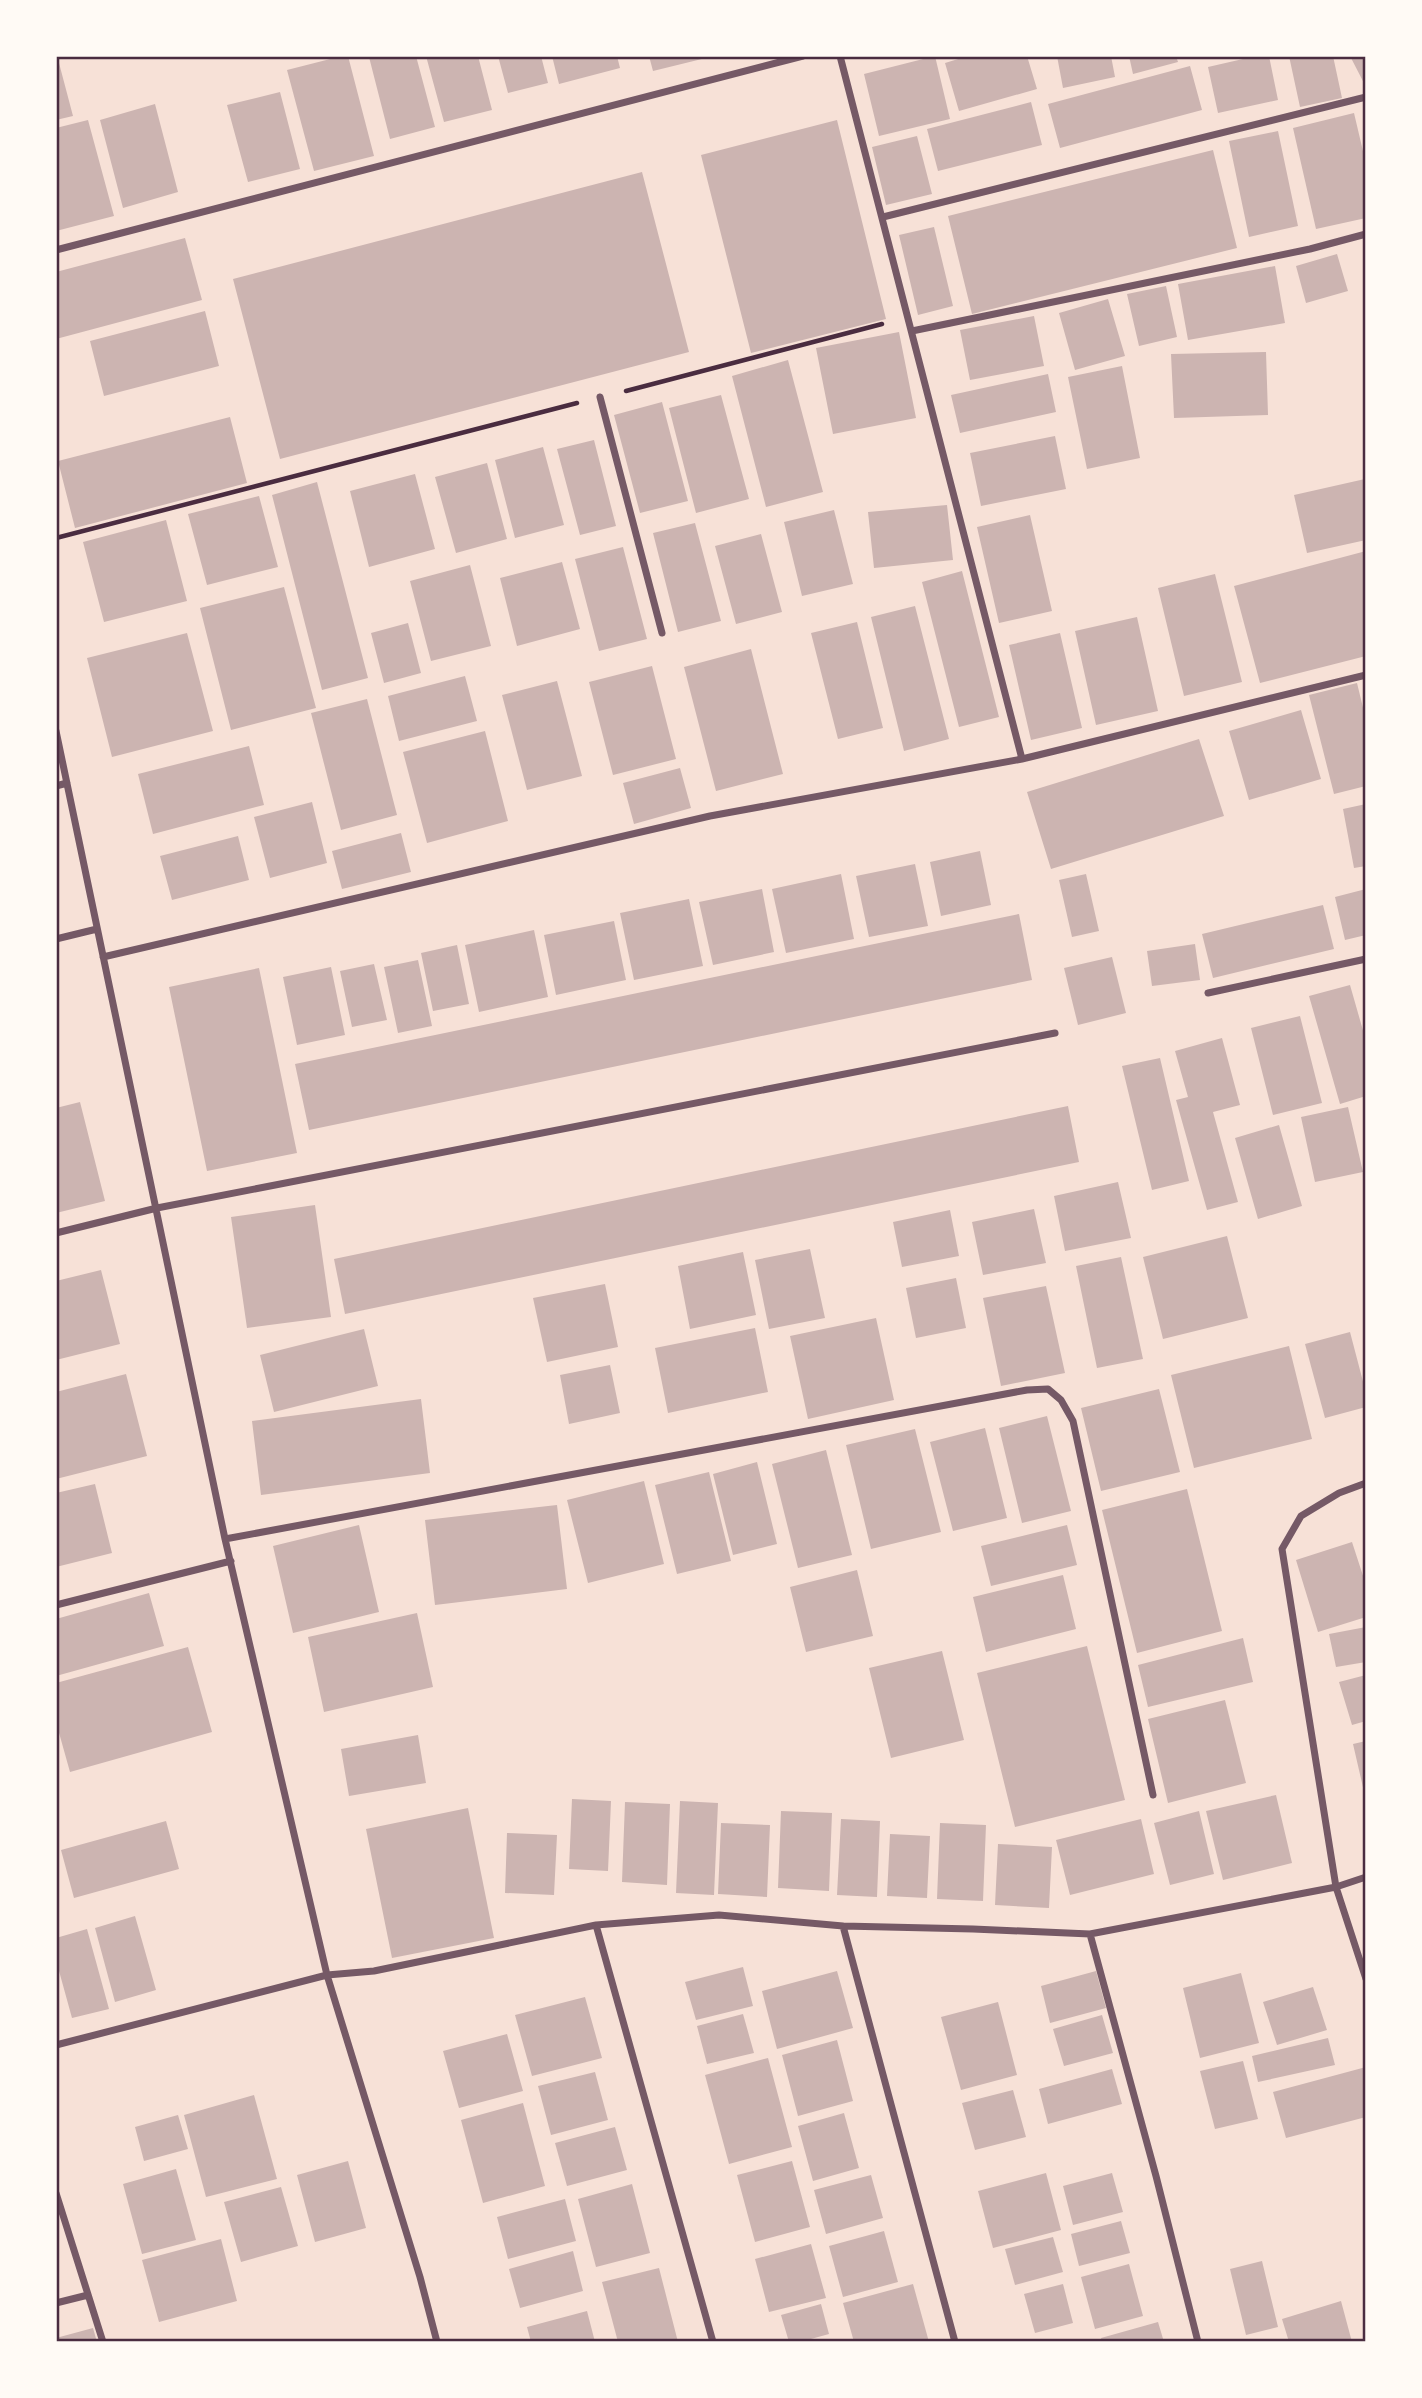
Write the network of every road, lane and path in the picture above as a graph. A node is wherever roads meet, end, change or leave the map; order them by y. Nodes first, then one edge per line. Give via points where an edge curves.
1 (803, 56) edge
2 (840, 56) edge
3 (1366, 97) edge
4 (883, 217) junction
5 (1366, 234) edge
6 (56, 250) edge
7 (909, 317) junction
8 (912, 331) junction
9 (600, 397) junction
10 (56, 538) edge
11 (662, 633) dead end
12 (1366, 675) edge
13 (56, 731) edge
14 (1021, 759) junction
15 (67, 783) junction
16 (56, 786) edge
17 (97, 929) junction
18 (56, 939) edge
19 (103, 957) junction
20 (1366, 959) edge
21 (1208, 993) dead end
22 (1055, 1033) dead end
23 (157, 1208) junction
24 (56, 1233) edge
25 (1366, 1483) edge
26 (225, 1538) junction
27 (231, 1561) junction
28 (56, 1605) edge
29 (1153, 1795) dead end
30 (1366, 1877) edge
31 (1336, 1886) junction
32 (596, 1925) junction
33 (843, 1926) junction
34 (1090, 1934) junction
35 (327, 1975) junction
36 (1366, 1979) edge
37 (56, 2045) edge
38 (56, 2193) edge
39 (88, 2295) junction
40 (56, 2303) edge
41 (103, 2342) edge
42 (437, 2342) edge
43 (712, 2342) edge
44 (955, 2342) edge
45 (1198, 2342) edge

1 - 6 street
2 - 4 street
3 - 4 street
4 - 7 street
5 - 8 street
7 - 8 street
7 - 9 path
8 - 14 street
9 - 10 path
9 - 11 street
12 - 14 street
13 - 15 street
14 - 19 street via 710,816
15 - 16 street
15 - 17 street
17 - 18 street
17 - 19 street
19 - 23 street
20 - 21 street
22 - 23 street
23 - 24 street
23 - 26 street
25 - 31 street via 1301,1516 1282,1549
26 - 27 street
26 - 29 street via 1048,1389 1073,1421
27 - 28 street
27 - 35 street
30 - 31 street
31 - 34 street
31 - 36 street
32 - 33 street via 719,1915
32 - 35 street via 374,1971
32 - 43 street
33 - 34 street
33 - 44 street
34 - 45 street
35 - 37 street
35 - 42 street
38 - 39 street
39 - 40 street
39 - 41 street

